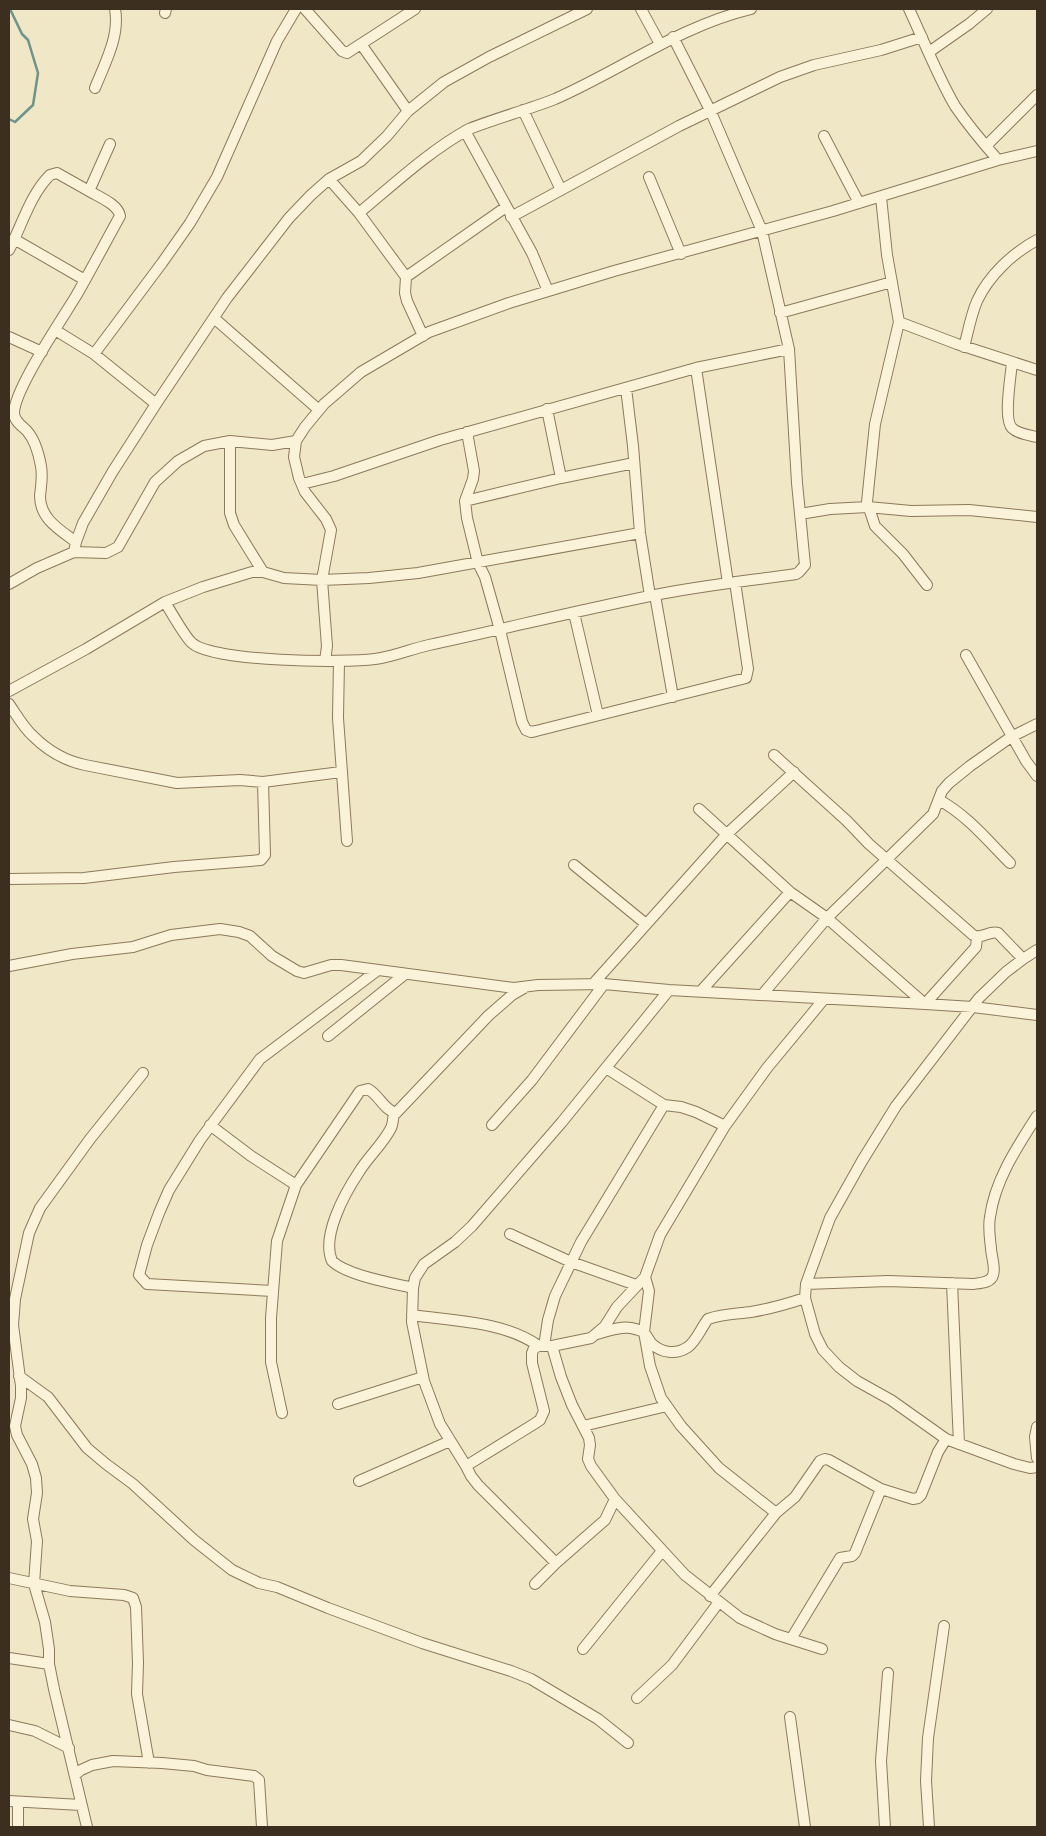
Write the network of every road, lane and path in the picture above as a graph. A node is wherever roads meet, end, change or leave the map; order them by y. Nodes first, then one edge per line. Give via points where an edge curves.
1 (115, 9) edge
2 (296, 9) edge
3 (304, 9) edge
4 (586, 9) edge
5 (641, 9) edge
6 (751, 9) edge
7 (909, 9) edge
8 (987, 9) edge
9 (412, 10) edge
10 (673, 37) junction
11 (922, 37) junction
12 (361, 44) junction
13 (660, 44) junction
14 (929, 52) junction
15 (95, 88) dead end
16 (1037, 95) edge
17 (523, 110) junction
18 (408, 111) junction
19 (711, 112) junction
20 (464, 132) junction
21 (824, 136) dead end
22 (110, 144) dead end
23 (986, 146) junction
24 (1037, 151) edge
25 (998, 160) junction
26 (648, 177) dead end
27 (330, 178) junction
28 (561, 190) junction
29 (89, 191) junction
30 (881, 197) junction
31 (860, 204) junction
32 (506, 207) junction
33 (359, 214) junction
34 (512, 217) junction
35 (762, 232) junction
36 (14, 239) junction
37 (1037, 240) edge
38 (9, 250) edge
39 (681, 254) junction
40 (406, 277) junction
41 (85, 280) junction
42 (892, 282) junction
43 (548, 291) junction
44 (780, 313) junction
45 (214, 318) junction
46 (899, 322) junction
47 (55, 330) junction
48 (423, 336) junction
49 (9, 337) edge
50 (964, 346) junction
51 (789, 349) junction
52 (42, 352) junction
53 (94, 354) junction
54 (1012, 362) junction
55 (696, 368) junction
56 (1037, 370) edge
57 (626, 388) junction
58 (156, 404) junction
59 (547, 409) junction
60 (319, 410) junction
61 (467, 432) junction
62 (1037, 438) edge
63 (230, 441) junction
64 (296, 441) junction
65 (634, 463) junction
66 (561, 478) junction
67 (302, 484) junction
68 (465, 501) junction
69 (868, 508) junction
70 (800, 514) junction
71 (1037, 517) edge
72 (640, 532) junction
73 (75, 547) junction
74 (478, 562) junction
75 (262, 572) junction
76 (322, 580) junction
77 (732, 582) junction
78 (9, 584) edge
79 (927, 585) dead end
80 (652, 595) junction
81 (165, 602) junction
82 (574, 613) junction
83 (500, 630) junction
84 (966, 655) dead end
85 (325, 661) junction
86 (339, 661) junction
87 (9, 691) edge
88 (673, 697) junction
89 (9, 704) edge
90 (598, 715) junction
91 (1037, 724) edge
92 (1011, 736) junction
93 (774, 754) dead end
94 (341, 772) junction
95 (794, 772) junction
96 (1037, 776) edge
97 (263, 782) junction
98 (939, 800) junction
99 (699, 809) dead end
100 (727, 834) junction
101 (348, 841) dead end
102 (886, 859) junction
103 (1010, 863) dead end
104 (574, 865) dead end
105 (9, 879) edge
106 (790, 892) junction
107 (826, 918) junction
108 (646, 924) junction
109 (977, 937) junction
110 (1037, 950) edge
111 (1023, 959) junction
112 (9, 966) edge
113 (378, 970) junction
114 (405, 974) junction
115 (592, 984) junction
116 (604, 984) junction
117 (525, 987) junction
118 (669, 990) junction
119 (701, 991) junction
120 (762, 995) junction
121 (824, 999) junction
122 (925, 1004) junction
123 (973, 1007) junction
124 (1037, 1015) edge
125 (328, 1036) dead end
126 (606, 1068) junction
127 (143, 1073) dead end
128 (664, 1105) junction
129 (394, 1113) junction
130 (1037, 1116) edge
131 (492, 1124) dead end
132 (210, 1125) junction
133 (725, 1126) junction
134 (296, 1185) junction
135 (510, 1234) dead end
136 (571, 1262) junction
137 (645, 1277) junction
138 (952, 1283) junction
139 (806, 1284) junction
140 (636, 1285) junction
141 (413, 1288) junction
142 (273, 1291) junction
143 (804, 1298) junction
144 (412, 1315) junction
145 (644, 1332) junction
146 (596, 1334) junction
147 (545, 1346) junction
148 (19, 1376) junction
149 (423, 1377) junction
150 (338, 1404) dead end
151 (667, 1406) junction
152 (282, 1413) dead end
153 (584, 1426) junction
154 (1037, 1427) edge
155 (946, 1439) junction
156 (450, 1441) junction
157 (959, 1444) junction
158 (1037, 1458) edge
159 (466, 1466) junction
160 (1037, 1467) edge
161 (359, 1481) dead end
162 (881, 1489) junction
163 (615, 1499) junction
164 (776, 1513) junction
165 (662, 1552) junction
166 (556, 1563) junction
167 (9, 1578) edge
168 (34, 1584) junction
169 (535, 1584) dead end
170 (715, 1599) junction
171 (944, 1626) dead end
172 (791, 1639) junction
173 (583, 1649) dead end
174 (822, 1649) dead end
175 (9, 1658) edge
176 (49, 1664) junction
177 (888, 1673) dead end
178 (636, 1698) dead end
179 (790, 1717) dead end
180 (9, 1725) edge
181 (628, 1743) dead end
182 (69, 1748) junction
183 (148, 1762) junction
184 (74, 1776) junction
185 (13, 1802) edge
186 (81, 1805) junction
187 (18, 1827) edge
188 (87, 1827) edge
189 (262, 1827) edge
190 (806, 1827) edge
191 (885, 1827) edge
192 (929, 1827) edge

1 - 15 street via 113,43
2 - 53 street via 277,41 217,177 162,264
3 - 12 street via 344,52
4 - 18 street via 444,82
5 - 13 street
6 - 10 street
7 - 11 street
8 - 14 street
9 - 12 street
10 - 13 street
10 - 19 street
11 - 14 street
11 - 19 street via 780,77
12 - 18 street
13 - 17 street via 554,99
14 - 23 street via 955,106
16 - 23 street
17 - 20 street
17 - 28 street
18 - 27 street via 361,161
19 - 28 street
19 - 35 street
20 - 32 street
20 - 33 street
21 - 31 street
22 - 29 street
23 - 25 street
24 - 25 street
25 - 30 street
26 - 39 street
27 - 33 street
27 - 45 street via 289,218
28 - 34 street
29 - 36 street via 57,173 50,175
29 - 41 street via 115,207 120,216
30 - 31 street
30 - 42 street
31 - 35 street
32 - 34 street
32 - 40 street
33 - 40 street
34 - 43 street
35 - 39 street
35 - 44 street
36 - 38 street
36 - 41 street
37 - 50 street via 1010,258 984,290 977,301
39 - 43 street
40 - 48 street via 406,296
41 - 47 street
42 - 44 street
42 - 46 street
43 - 48 street
44 - 51 street
45 - 58 street
45 - 60 street
46 - 50 street
46 - 69 street via 875,424
47 - 52 street
47 - 53 street
48 - 60 street via 361,372
49 - 52 street
50 - 54 street
51 - 55 street
51 - 70 street
52 - 73 street via 17,401 14,416 35,446 42,478 42,509
53 - 58 street
54 - 56 street
54 - 62 street via 1008,419 1012,428
55 - 57 street
55 - 77 street
57 - 59 street
57 - 65 street
58 - 73 street via 113,471 83,524
59 - 61 street
59 - 66 street
60 - 64 street
61 - 67 street
61 - 68 street via 474,479
63 - 64 street via 272,445
63 - 73 street via 204,446 178,461 155,482 118,547 106,553
63 - 75 street via 230,513
64 - 67 street via 294,457
65 - 66 street
65 - 72 street
66 - 68 street
67 - 76 street via 331,530
68 - 74 street
69 - 70 street
69 - 71 street via 969,510
69 - 79 street via 875,526
70 - 77 street via 805,565 802,570 796,574
72 - 74 street
72 - 80 street
73 - 78 street
74 - 76 street via 418,573
74 - 83 street
75 - 76 street via 284,578
75 - 81 street via 229,578
76 - 85 street via 327,646
77 - 80 street
77 - 88 street via 748,676 743,680
80 - 82 street
80 - 88 street
81 - 85 street via 192,643 205,650 257,658
81 - 87 street
82 - 83 street
82 - 90 street
83 - 86 street via 376,659
83 - 90 street via 526,730 536,731
84 - 92 street
85 - 86 street
86 - 94 street
88 - 90 street
89 - 97 street via 33,737 72,762 177,783
91 - 92 street
92 - 96 street
92 - 98 street via 949,783
93 - 95 street
94 - 97 street
94 - 101 street
95 - 100 street
95 - 102 street
97 - 105 street via 265,855 261,860 84,878
98 - 102 street via 933,814
98 - 103 street via 966,819
99 - 100 street
100 - 106 street
100 - 108 street
102 - 107 street
102 - 109 street
104 - 108 street
106 - 107 street
106 - 119 street
107 - 120 street
107 - 122 street
108 - 115 street
109 - 111 street via 998,933
109 - 122 street via 976,948
110 - 111 street
111 - 123 street
112 - 113 street via 133,947 171,935 220,929 250,936 272,956 304,973 331,965
113 - 114 street
113 - 132 street via 260,1059
114 - 117 street via 501,987
114 - 125 street
115 - 116 street
115 - 117 street
116 - 118 street
116 - 131 street via 532,1080
117 - 129 street via 488,1016
118 - 119 street
118 - 126 street
119 - 120 street
120 - 121 street
121 - 122 street
121 - 133 street
122 - 123 street
123 - 124 street
123 - 139 street via 896,1106 862,1161 830,1218
126 - 128 street
126 - 141 street via 472,1226 424,1264
127 - 148 street via 58,1182 40,1208 29,1233 16,1291 13,1325
128 - 133 street via 696,1112
128 - 136 street
129 - 134 street via 373,1092 368,1089 360,1091
129 - 141 street via 391,1128 359,1172 340,1207 328,1250 332,1261 342,1268
130 - 138 street via 1015,1151 998,1188 990,1218 993,1277 981,1283
132 - 134 street
132 - 142 street via 170,1190 147,1245 139,1275 147,1284
133 - 137 street via 660,1235
134 - 142 street via 277,1241
135 - 136 street
136 - 140 street
136 - 147 street via 555,1296
137 - 140 street
137 - 145 street via 649,1291
138 - 139 street
138 - 157 street
139 - 143 street
140 - 146 street
141 - 144 street
142 - 152 street via 271,1362
143 - 145 street via 772,1308 708,1319 692,1343 675,1353 652,1344
143 - 155 street via 823,1350 839,1367
144 - 147 street via 499,1328
144 - 149 street
145 - 146 street via 620,1328
145 - 151 street via 650,1366
146 - 147 street via 591,1338
147 - 153 street
147 - 159 street via 534,1348 531,1358 543,1404 542,1416
148 - 168 street via 21,1398 16,1434 36,1478
148 - 181 street via 48,1397 87,1448 232,1570 422,1643 531,1679 598,1719
149 - 150 street
149 - 156 street via 440,1424
151 - 153 street
151 - 164 street via 680,1426 719,1468
153 - 163 street via 590,1445 588,1459
154 - 158 street
155 - 157 street
155 - 162 street via 918,1498 907,1498
156 - 159 street
156 - 161 street
157 - 160 street via 1014,1464
159 - 166 street via 478,1485
162 - 164 street via 825,1459 816,1465 795,1497
162 - 172 street via 855,1553 840,1558
163 - 165 street
163 - 166 street via 605,1520
164 - 170 street
165 - 170 street
165 - 173 street
166 - 169 street
167 - 168 street
168 - 176 street via 44,1622
168 - 183 street via 133,1598 136,1607 137,1694
170 - 172 street via 740,1618
170 - 178 street via 672,1666
171 - 192 street via 928,1738
172 - 174 street
175 - 176 street
176 - 182 street
177 - 191 street via 881,1761
179 - 190 street
180 - 182 street via 35,1731
182 - 184 street
183 - 184 street via 101,1762
183 - 189 street via 256,1776 259,1780
184 - 186 street
185 - 186 street
185 - 187 street
186 - 188 street

